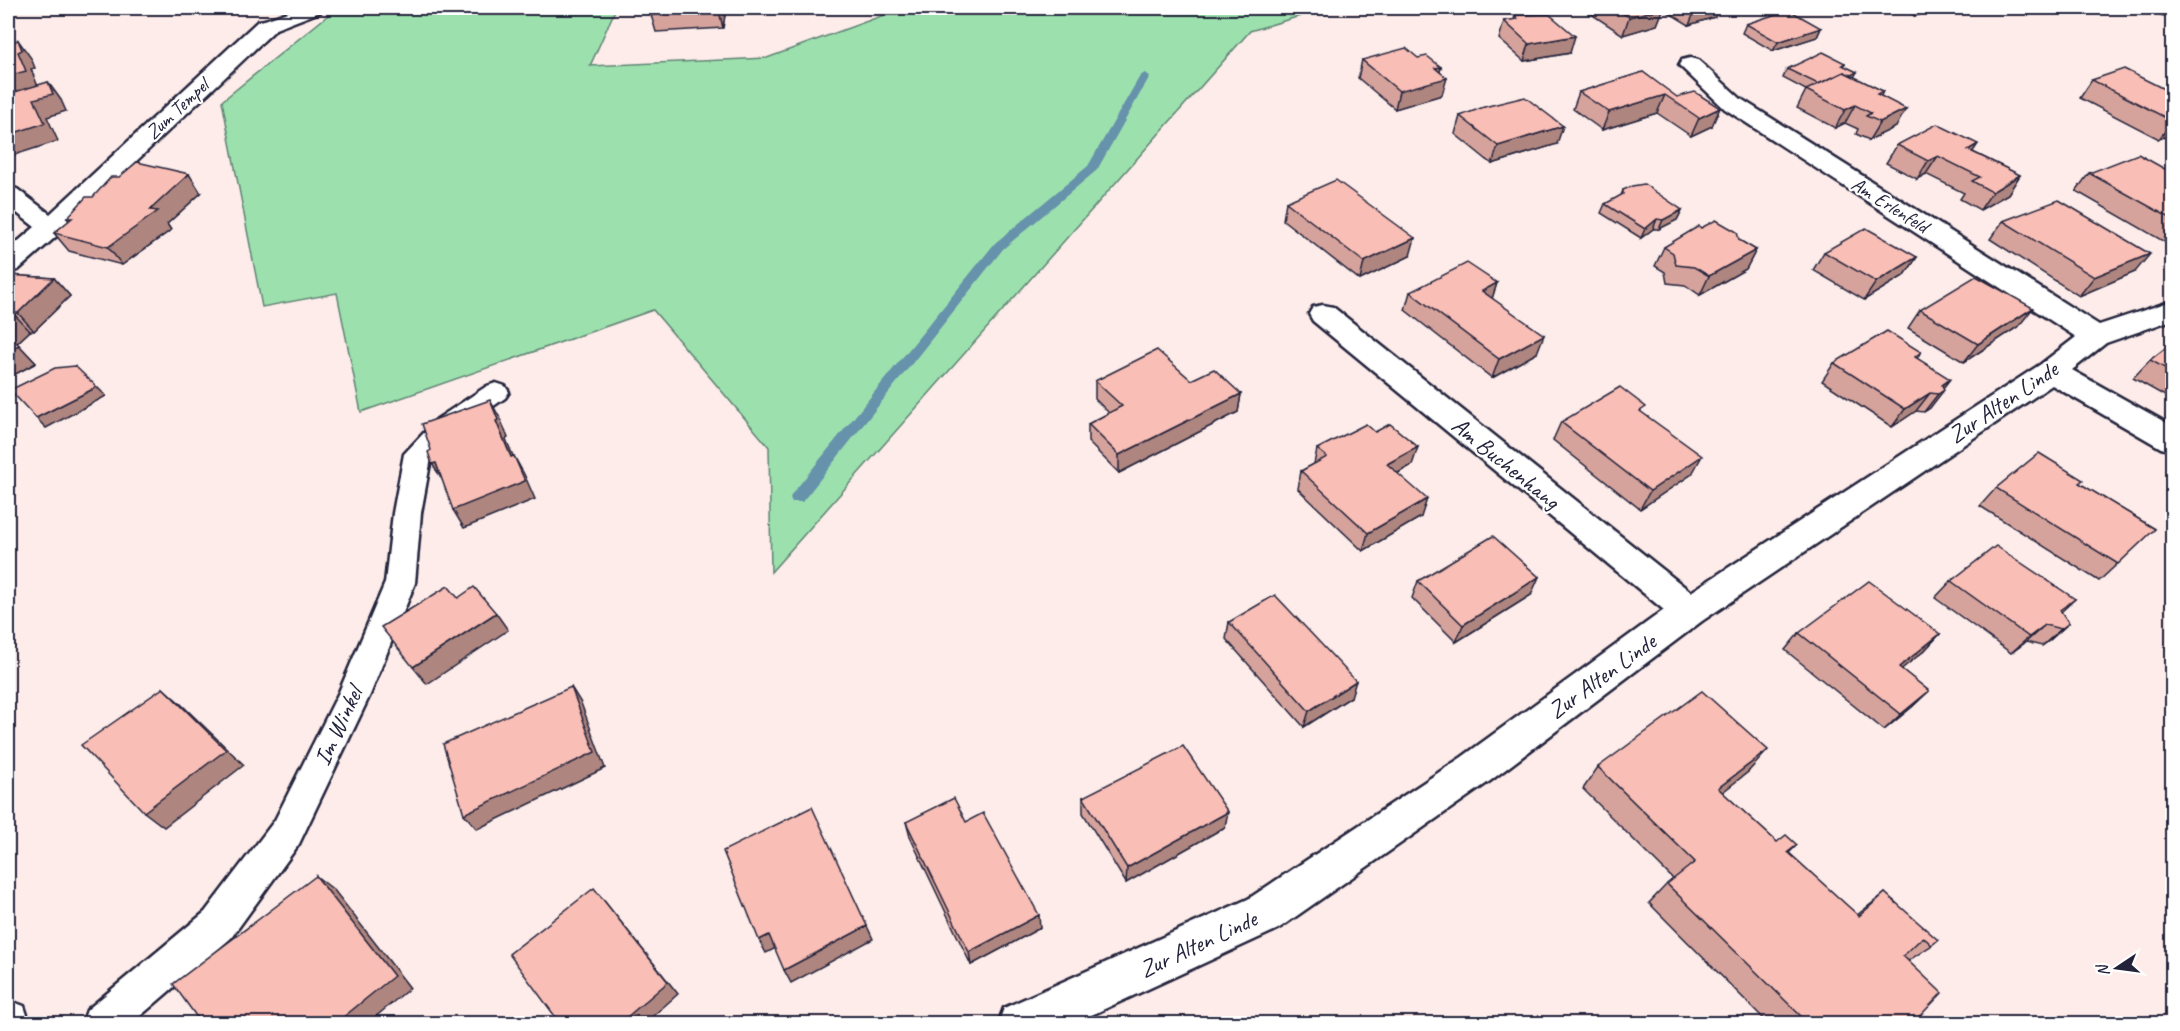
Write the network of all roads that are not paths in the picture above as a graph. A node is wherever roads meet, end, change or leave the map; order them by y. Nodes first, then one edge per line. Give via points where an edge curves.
1 (314, 8) edge
2 (2164, 8) edge
3 (2172, 11) edge
4 (266, 26) joint
5 (1690, 65) dead end
6 (8, 194) edge
7 (51, 227) junction
8 (8, 264) edge
9 (2172, 310) edge
10 (1323, 315) dead end
11 (2096, 336) junction
12 (2051, 371) junction
13 (496, 392) dead end
14 (2172, 440) edge
15 (1690, 611) junction
16 (101, 1023) edge
17 (1020, 1023) edge

1 - 4 lane, Zum Tempel
2 - 3 street
4 - 7 street, Zum Tempel
5 - 11 street, Am Erlenfeld via 1733,104
6 - 7 street
7 - 8 street, Zum Tempel
9 - 11 street, Zur Alten Linde
10 - 15 street, Am Buchenhang
11 - 12 street, Zur Alten Linde
12 - 14 street
12 - 15 street, Zur Alten Linde
13 - 16 lane, Im Winkel via 446,426 418,454 400,583 354,695 287,832 218,925
15 - 17 street, Zur Alten Linde via 1476,769 1263,914

